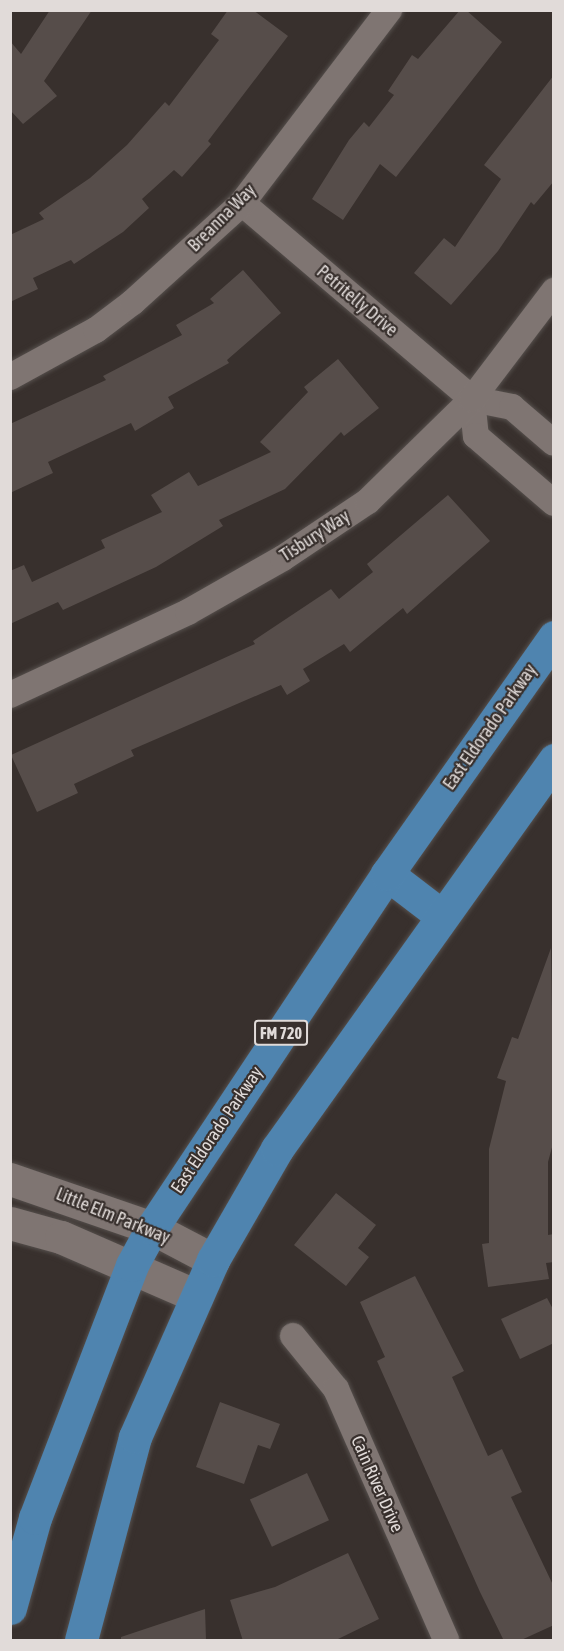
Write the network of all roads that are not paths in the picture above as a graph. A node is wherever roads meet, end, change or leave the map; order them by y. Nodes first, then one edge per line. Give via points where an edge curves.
1 (388, 10) edge
2 (242, 202) junction
3 (554, 291) edge
4 (10, 377) edge
5 (472, 399) junction
6 (554, 442) edge
7 (554, 503) edge
8 (554, 637) edge
9 (10, 695) edge
10 (554, 760) edge
11 (387, 874) junction
12 (442, 916) junction
13 (10, 1179) edge
14 (10, 1223) edge
15 (152, 1228) junction
16 (213, 1260) junction
17 (132, 1265) junction
18 (197, 1296) junction
19 (293, 1336) dead end
20 (10, 1608) edge
21 (445, 1640) edge
22 (81, 1641) edge

1 - 2 street, Breanna Way
2 - 4 street, Breanna Way via 133,302 96,330
2 - 5 street, Petritelly Drive
3 - 5 street, Tisbury Way
5 - 6 street, Petritelly Drive via 512,407
5 - 7 street via 476,436
5 - 9 street, Tisbury Way via 368,501 283,558 150,632
8 - 11 main road, East Eldorado Parkway / FM 720
10 - 12 main road
11 - 12 main road
11 - 15 main road, East Eldorado Parkway / FM 720
12 - 16 main road via 278,1149
13 - 15 main road, Little Elm Parkway
14 - 17 main road via 61,1237
15 - 16 main road, Little Elm Parkway
15 - 17 main road, East Eldorado Parkway / FM 720
16 - 18 main road
17 - 18 main road
17 - 20 main road, East Eldorado Parkway / FM 720 via 35,1518
18 - 22 main road via 135,1437
19 - 21 street, Cain River Drive via 336,1389

